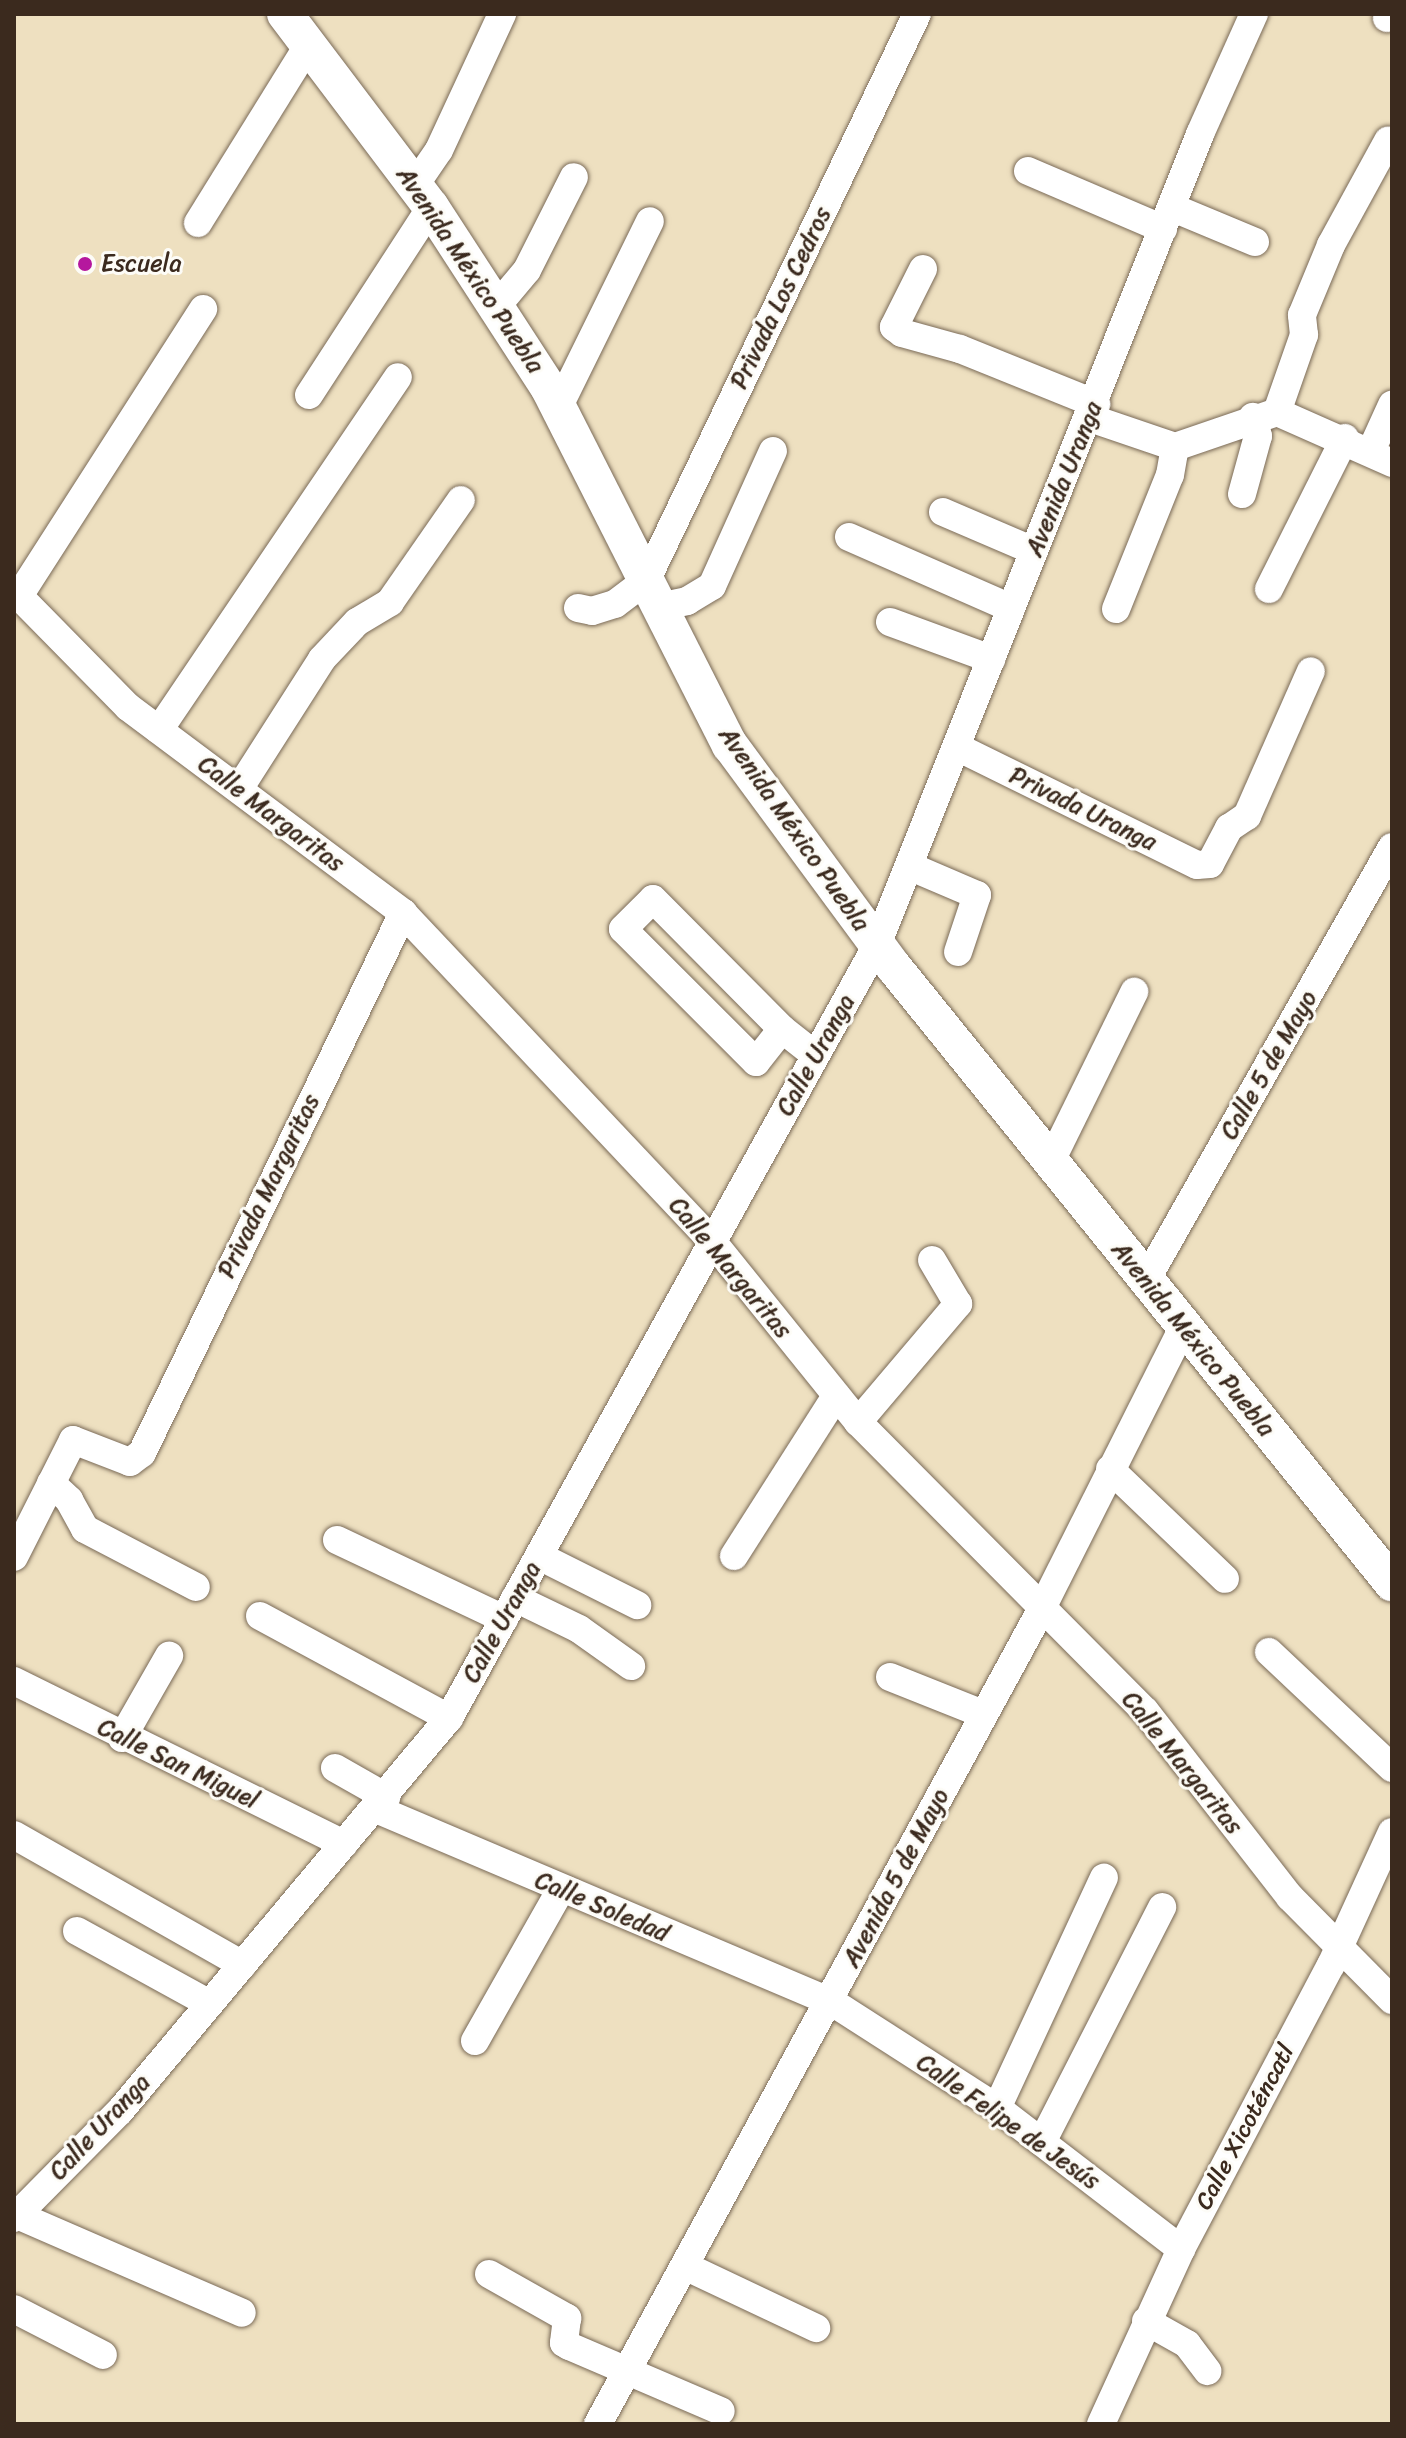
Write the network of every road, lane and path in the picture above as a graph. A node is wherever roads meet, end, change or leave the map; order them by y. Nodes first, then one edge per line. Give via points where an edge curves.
1 (285, 14) edge
2 (502, 14) edge
3 (917, 14) edge
4 (1254, 14) edge
5 (309, 44) junction
6 (1388, 141) dead end
7 (1028, 171) dead end
8 (574, 177) dead end
9 (423, 196) junction
10 (1167, 218) junction
11 (650, 221) dead end
12 (198, 223) dead end
13 (1255, 242) dead end
14 (923, 269) dead end
15 (496, 307) junction
16 (203, 309) dead end
17 (398, 377) dead end
18 (309, 395) dead end
19 (1392, 405) edge
20 (558, 408) junction
21 (1093, 411) junction
22 (1265, 415) junction
23 (1345, 438) junction
24 (1175, 447) junction
25 (773, 451) dead end
26 (1381, 457) edge
27 (1242, 494) dead end
28 (461, 500) dead end
29 (943, 512) dead end
30 (849, 537) dead end
31 (1034, 551) junction
32 (1269, 589) dead end
33 (17, 594) edge
34 (652, 594) junction
35 (578, 608) dead end
36 (1011, 608) junction
37 (1116, 609) dead end
38 (890, 622) dead end
39 (991, 659) junction
40 (1311, 671) dead end
41 (159, 730) junction
42 (957, 747) junction
43 (239, 789) junction
44 (1392, 847) edge
45 (909, 866) junction
46 (1383, 883) edge
47 (403, 913) junction
48 (877, 945) junction
49 (958, 952) dead end
50 (1134, 992) dead end
51 (782, 1029) junction
52 (815, 1055) junction
53 (1050, 1163) junction
54 (712, 1241) junction
55 (932, 1260) dead end
56 (1145, 1282) junction
57 (1184, 1326) junction
58 (836, 1396) junction
59 (858, 1422) junction
60 (1110, 1469) junction
61 (51, 1483) junction
62 (337, 1540) dead end
63 (539, 1556) junction
64 (734, 1556) dead end
65 (14, 1557) edge
66 (1225, 1579) dead end
67 (1392, 1583) edge
68 (196, 1587) dead end
69 (637, 1605) dead end
70 (510, 1608) junction
71 (1041, 1610) junction
72 (260, 1616) dead end
73 (1269, 1652) dead end
74 (169, 1656) dead end
75 (631, 1666) dead end
76 (890, 1677) dead end
77 (14, 1681) edge
78 (983, 1714) junction
79 (449, 1718) junction
80 (122, 1738) junction
81 (335, 1768) dead end
82 (1392, 1768) edge
83 (380, 1802) junction
84 (1392, 1832) edge
85 (14, 1835) edge
86 (344, 1844) junction
87 (1104, 1878) dead end
88 (560, 1891) junction
89 (1162, 1907) dead end
90 (77, 1931) dead end
91 (1340, 1946) junction
92 (243, 1965) junction
93 (1392, 2000) edge
94 (832, 2002) junction
95 (208, 2003) junction
96 (475, 2041) dead end
97 (997, 2108) junction
98 (1042, 2142) junction
99 (19, 2206) edge
100 (1181, 2249) junction
101 (687, 2267) junction
102 (489, 2274) dead end
103 (14, 2309) edge
104 (242, 2313) dead end
105 (1146, 2321) junction
106 (816, 2328) dead end
107 (103, 2355) dead end
108 (1207, 2371) dead end
109 (624, 2373) junction
110 (721, 2411) dead end
111 (598, 2424) edge
112 (1101, 2424) edge

1 - 5 main road, Avenida México Puebla
2 - 9 street
3 - 34 street, Privada Los Cedros
4 - 10 street, Avenida Uranga
5 - 9 main road, Avenida México Puebla
5 - 12 street
6 - 22 street via 1331,245 1302,315 1304,335
7 - 10 street
8 - 15 street via 527,270
9 - 15 main road, Avenida México Puebla
9 - 18 street
10 - 13 street
10 - 21 street, Avenida Uranga
11 - 20 street
14 - 21 street via 894,327
15 - 20 main road, Avenida México Puebla
16 - 33 street
17 - 41 street
19 - 26 street
20 - 34 main road, Avenida México Puebla
21 - 24 street
21 - 31 street, Avenida Uranga
22 - 23 street
22 - 24 street
22 - 27 street
23 - 26 street
23 - 32 street
24 - 37 street via 1170,475
25 - 34 street via 712,586 687,601
28 - 43 street via 390,602 357,622 322,659
29 - 31 street
30 - 36 street
31 - 36 street, Avenida Uranga
33 - 41 street, Calle Margaritas via 128,707
34 - 35 street via 592,611
34 - 48 main road, Avenida México Puebla via 730,745
36 - 39 street, Avenida Uranga
38 - 39 street
39 - 42 street, Avenida Uranga
40 - 42 street, Privada Uranga via 1247,816 1229,828 1210,864 1197,865
41 - 43 street, Calle Margaritas
42 - 45 street, Avenida Uranga
43 - 47 street, Calle Margaritas
44 - 46 street, Calle 5 de Mayo
45 - 48 street, Avenida Uranga
45 - 49 street via 977,895
46 - 56 street, Calle 5 de Mayo
47 - 54 street, Calle Margaritas
47 - 61 street, Privada Margaritas via 137,1460 73,1440
48 - 52 street, Calle Uranga
48 - 53 main road, Avenida México Puebla
50 - 53 street
51 - 51 street via 756,1062 623,929 653,899
51 - 52 street
52 - 54 street, Calle Uranga
53 - 56 main road, Avenida México Puebla
54 - 58 street, Calle Margaritas
54 - 63 street, Calle Uranga
55 - 59 street via 958,1304
56 - 57 main road, Avenida México Puebla
57 - 60 street, Avenida 5 de Mayo
57 - 67 main road, Avenida México Puebla
58 - 59 street, Calle Margaritas
58 - 64 street
59 - 71 street, Calle Margaritas
60 - 66 street
60 - 71 street, Avenida 5 de Mayo
61 - 65 street
61 - 68 street via 69,1500 85,1529
62 - 70 street
63 - 69 street
63 - 70 street, Calle Uranga
70 - 75 street via 579,1629
70 - 79 street, Calle Uranga
71 - 78 street, Avenida 5 de Mayo
71 - 91 street, Calle Margaritas via 1145,1711 1290,1897
72 - 79 street
73 - 82 street
74 - 80 street
76 - 78 street
77 - 80 street, Calle San Miguel
78 - 94 street, Avenida 5 de Mayo
79 - 83 street, Calle Uranga
80 - 86 street, Calle San Miguel
81 - 83 street, Calle Soledad
83 - 86 street, Calle Uranga
83 - 88 street, Calle Soledad
84 - 91 street, Calle Xicoténcatl
85 - 92 street
86 - 92 street, Calle Uranga
87 - 97 street
88 - 94 street, Calle Soledad
88 - 96 street
89 - 98 street
90 - 95 street
91 - 93 street, Calle Margaritas
91 - 100 street, Calle Xicoténcatl
92 - 95 street, Calle Uranga
94 - 97 street, Calle Felipe de Jesús
94 - 101 street, Avenida 5 de Mayo
95 - 99 street, Calle Uranga via 120,2111
97 - 98 street, Calle Felipe de Jesús
98 - 100 street, Calle Felipe de Jesús
99 - 104 street
100 - 105 street, Calle Xicoténcatl
101 - 106 street
101 - 109 street, Avenida 5 de Mayo
102 - 109 street via 567,2318 564,2343
103 - 107 street
105 - 108 street via 1187,2344
105 - 112 street, Calle Xicoténcatl
109 - 110 street
109 - 111 street, Avenida 5 de Mayo

